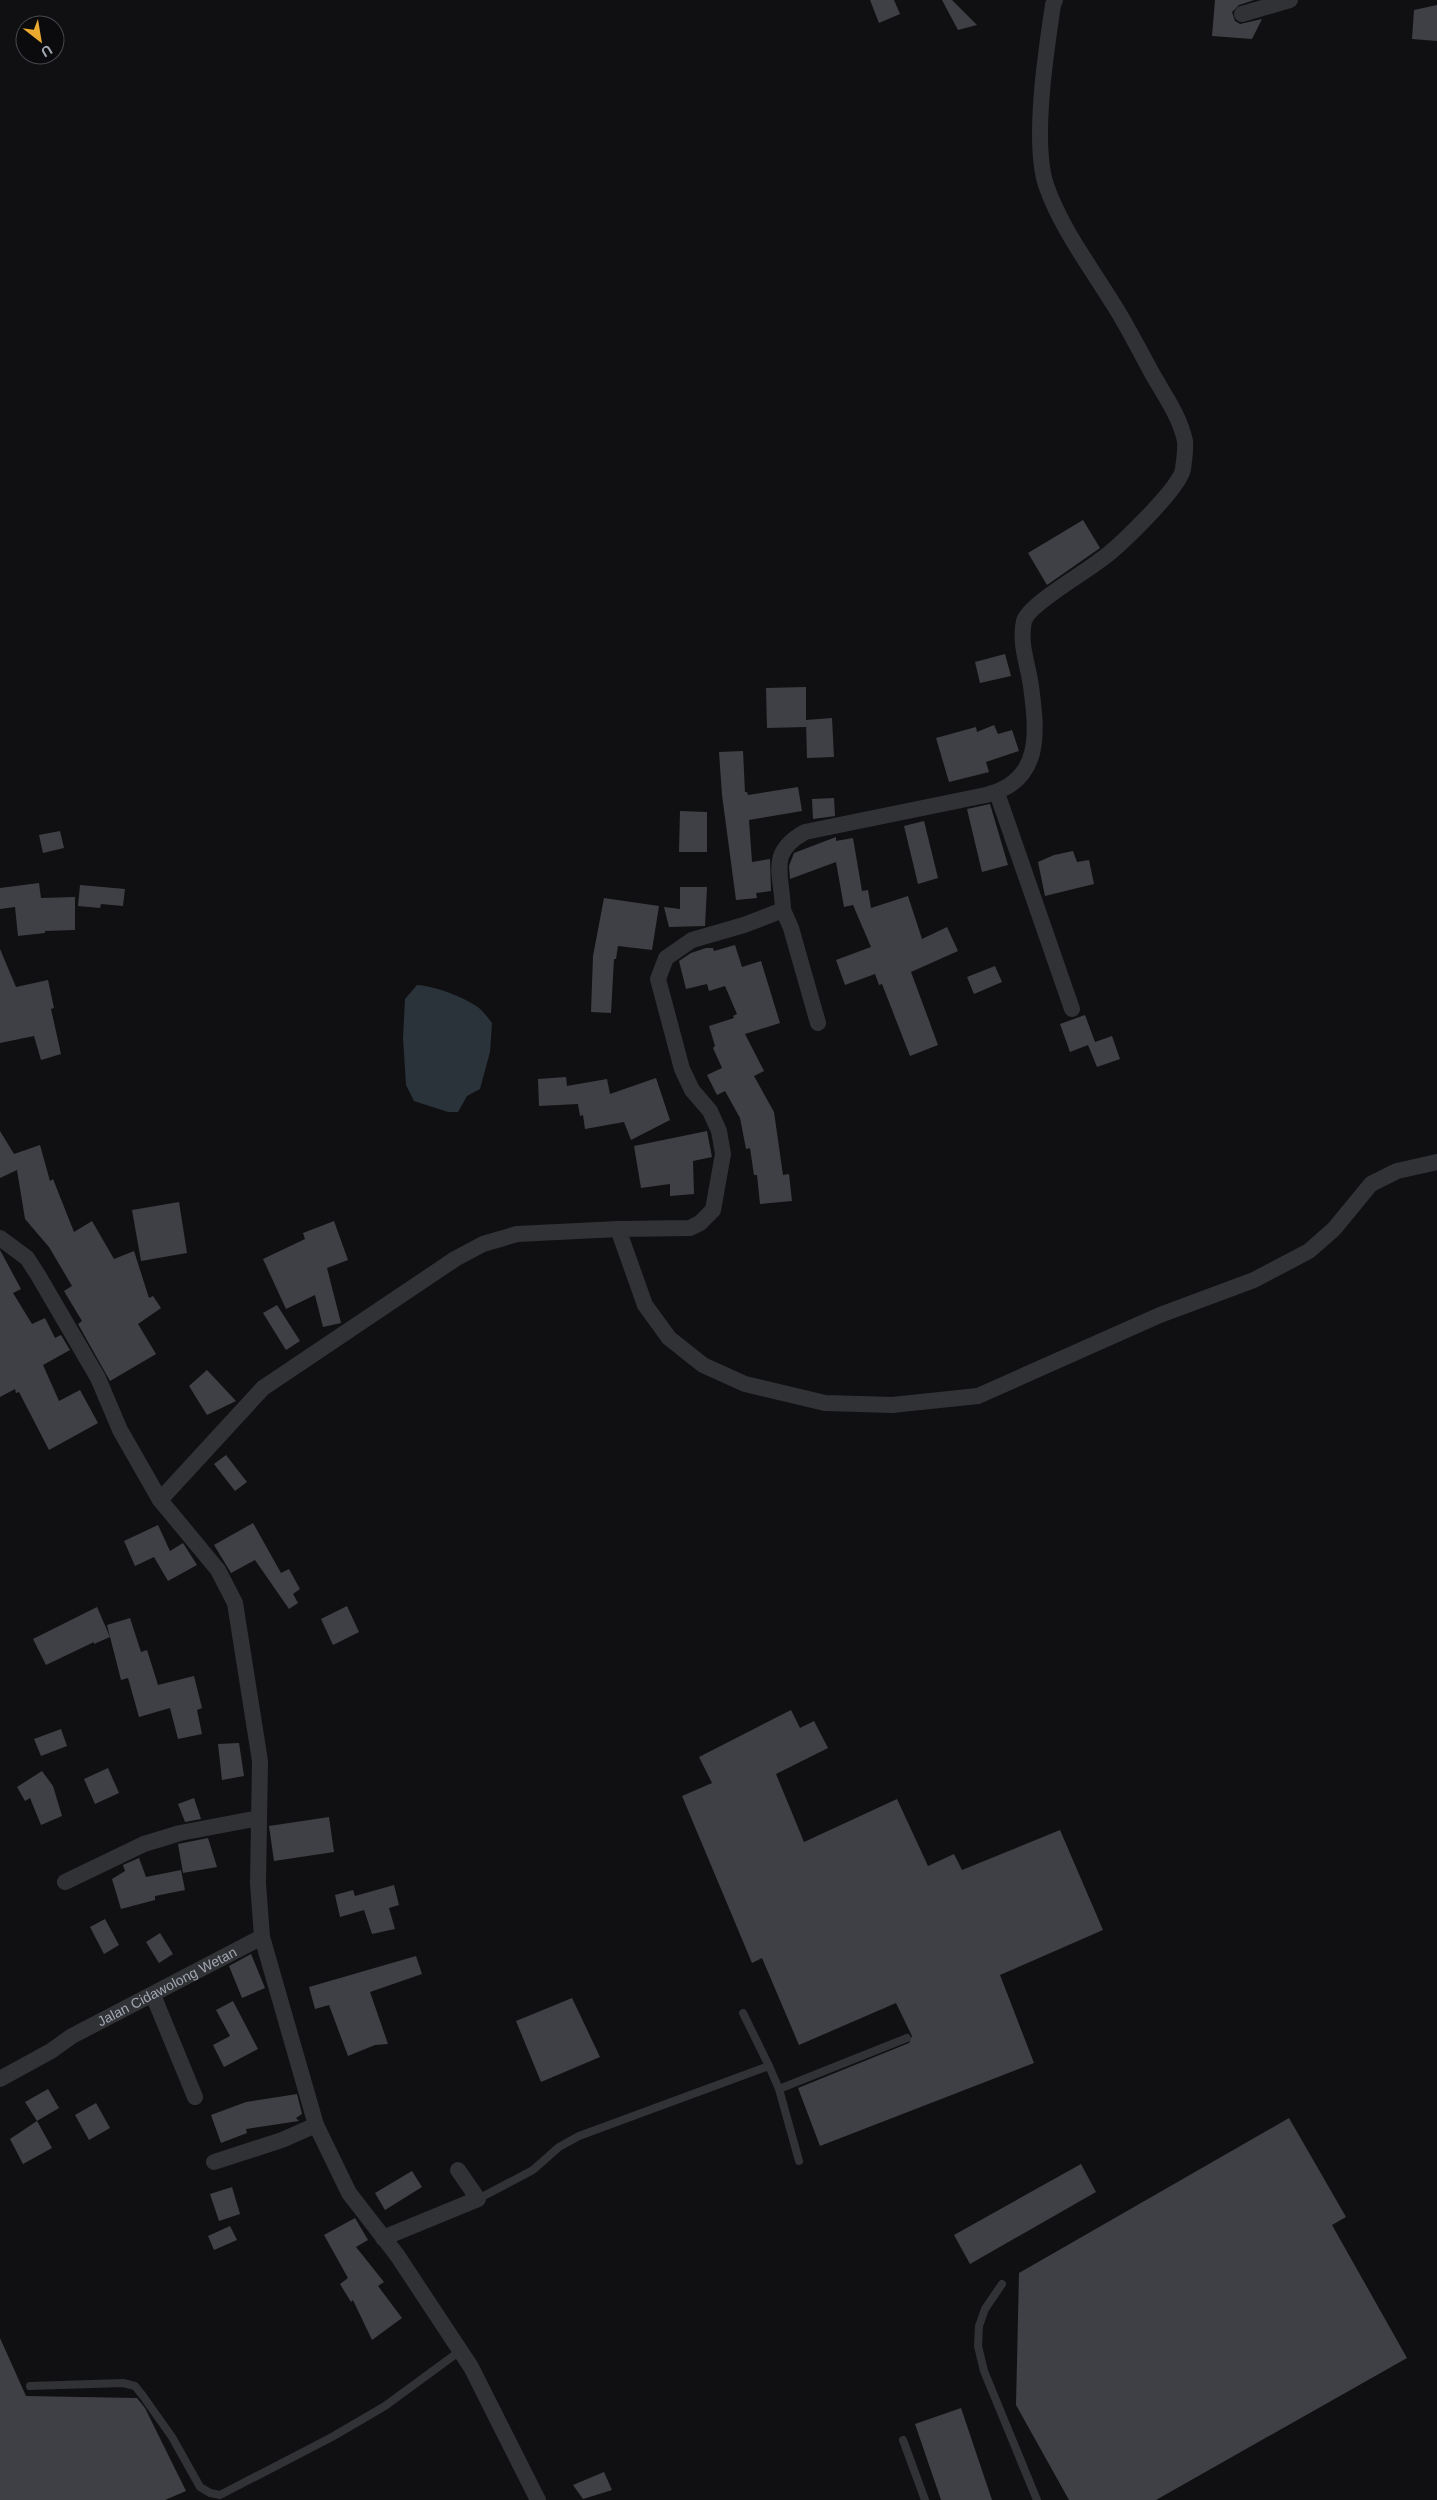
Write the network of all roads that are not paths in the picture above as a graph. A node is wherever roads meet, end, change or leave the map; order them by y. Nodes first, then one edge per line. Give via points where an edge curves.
1 (1055, 0) edge
2 (1290, 0) edge
3 (1242, 14) dead end
4 (997, 793) junction
5 (783, 910) junction
6 (1072, 1009) dead end
7 (818, 1023) dead end
8 (1437, 1162) edge
9 (618, 1229) junction
10 (0, 1238) edge
11 (160, 1500) junction
12 (259, 1818) junction
13 (65, 1882) dead end
14 (262, 1937) junction
15 (153, 1995) junction
16 (744, 2013) dead end
17 (907, 2038) dead end
18 (769, 2066) junction
19 (0, 2079) edge
20 (780, 2089) junction
21 (195, 2097) dead end
22 (316, 2125) junction
23 (799, 2161) dead end
24 (214, 2162) dead end
25 (458, 2170) dead end
26 (478, 2199) junction
27 (383, 2238) junction
28 (1002, 2284) dead end
29 (460, 2351) junction
30 (30, 2386) dead end
31 (903, 2440) dead end
32 (538, 2500) edge
33 (925, 2500) edge
34 (1037, 2500) edge

1 - 4 street via 1047,44 1040,148 1045,182 1060,220 1113,303 1176,416 1185,443 1182,473 1169,494 1102,559 1042,601 1024,619 1022,644 1031,684 1036,733 1034,750 1030,763 1017,781
2 - 3 street
4 - 5 street via 805,832 791,839 779,858
4 - 6 street
5 - 7 street
5 - 9 street via 692,940 666,958 658,979 682,1070 692,1090 710,1112 719,1131 723,1154 713,1210 700,1223 690,1228
8 - 9 street via 1397,1170 1371,1184 1334,1229 1309,1251 1254,1280 1160,1315 978,1396 892,1406 825,1403 745,1384 703,1365 669,1338 645,1305
9 - 11 street via 517,1234 483,1244 454,1260 263,1388
10 - 11 street via 27,1258 38,1274 98,1378 120,1430
11 - 12 street via 218,1570 235,1604 260,1761
12 - 13 street via 180,1833 144,1844
12 - 14 street via 258,1883
14 - 15 street, Jalan Cidawolong Wetan
14 - 22 street
15 - 19 street, Jalan Cidawolong Wetan via 72,2036
15 - 21 street
16 - 18 lane
17 - 20 lane
18 - 20 lane
18 - 26 lane via 579,2136 559,2147 533,2170
20 - 23 lane
22 - 24 street via 282,2140
22 - 27 street via 349,2193
25 - 26 street
26 - 27 street
27 - 29 street
28 - 34 lane via 982,2318 978,2346 984,2371
29 - 30 lane via 385,2406 220,2496 200,2487 172,2437 135,2386 123,2383
29 - 32 street
31 - 33 lane

